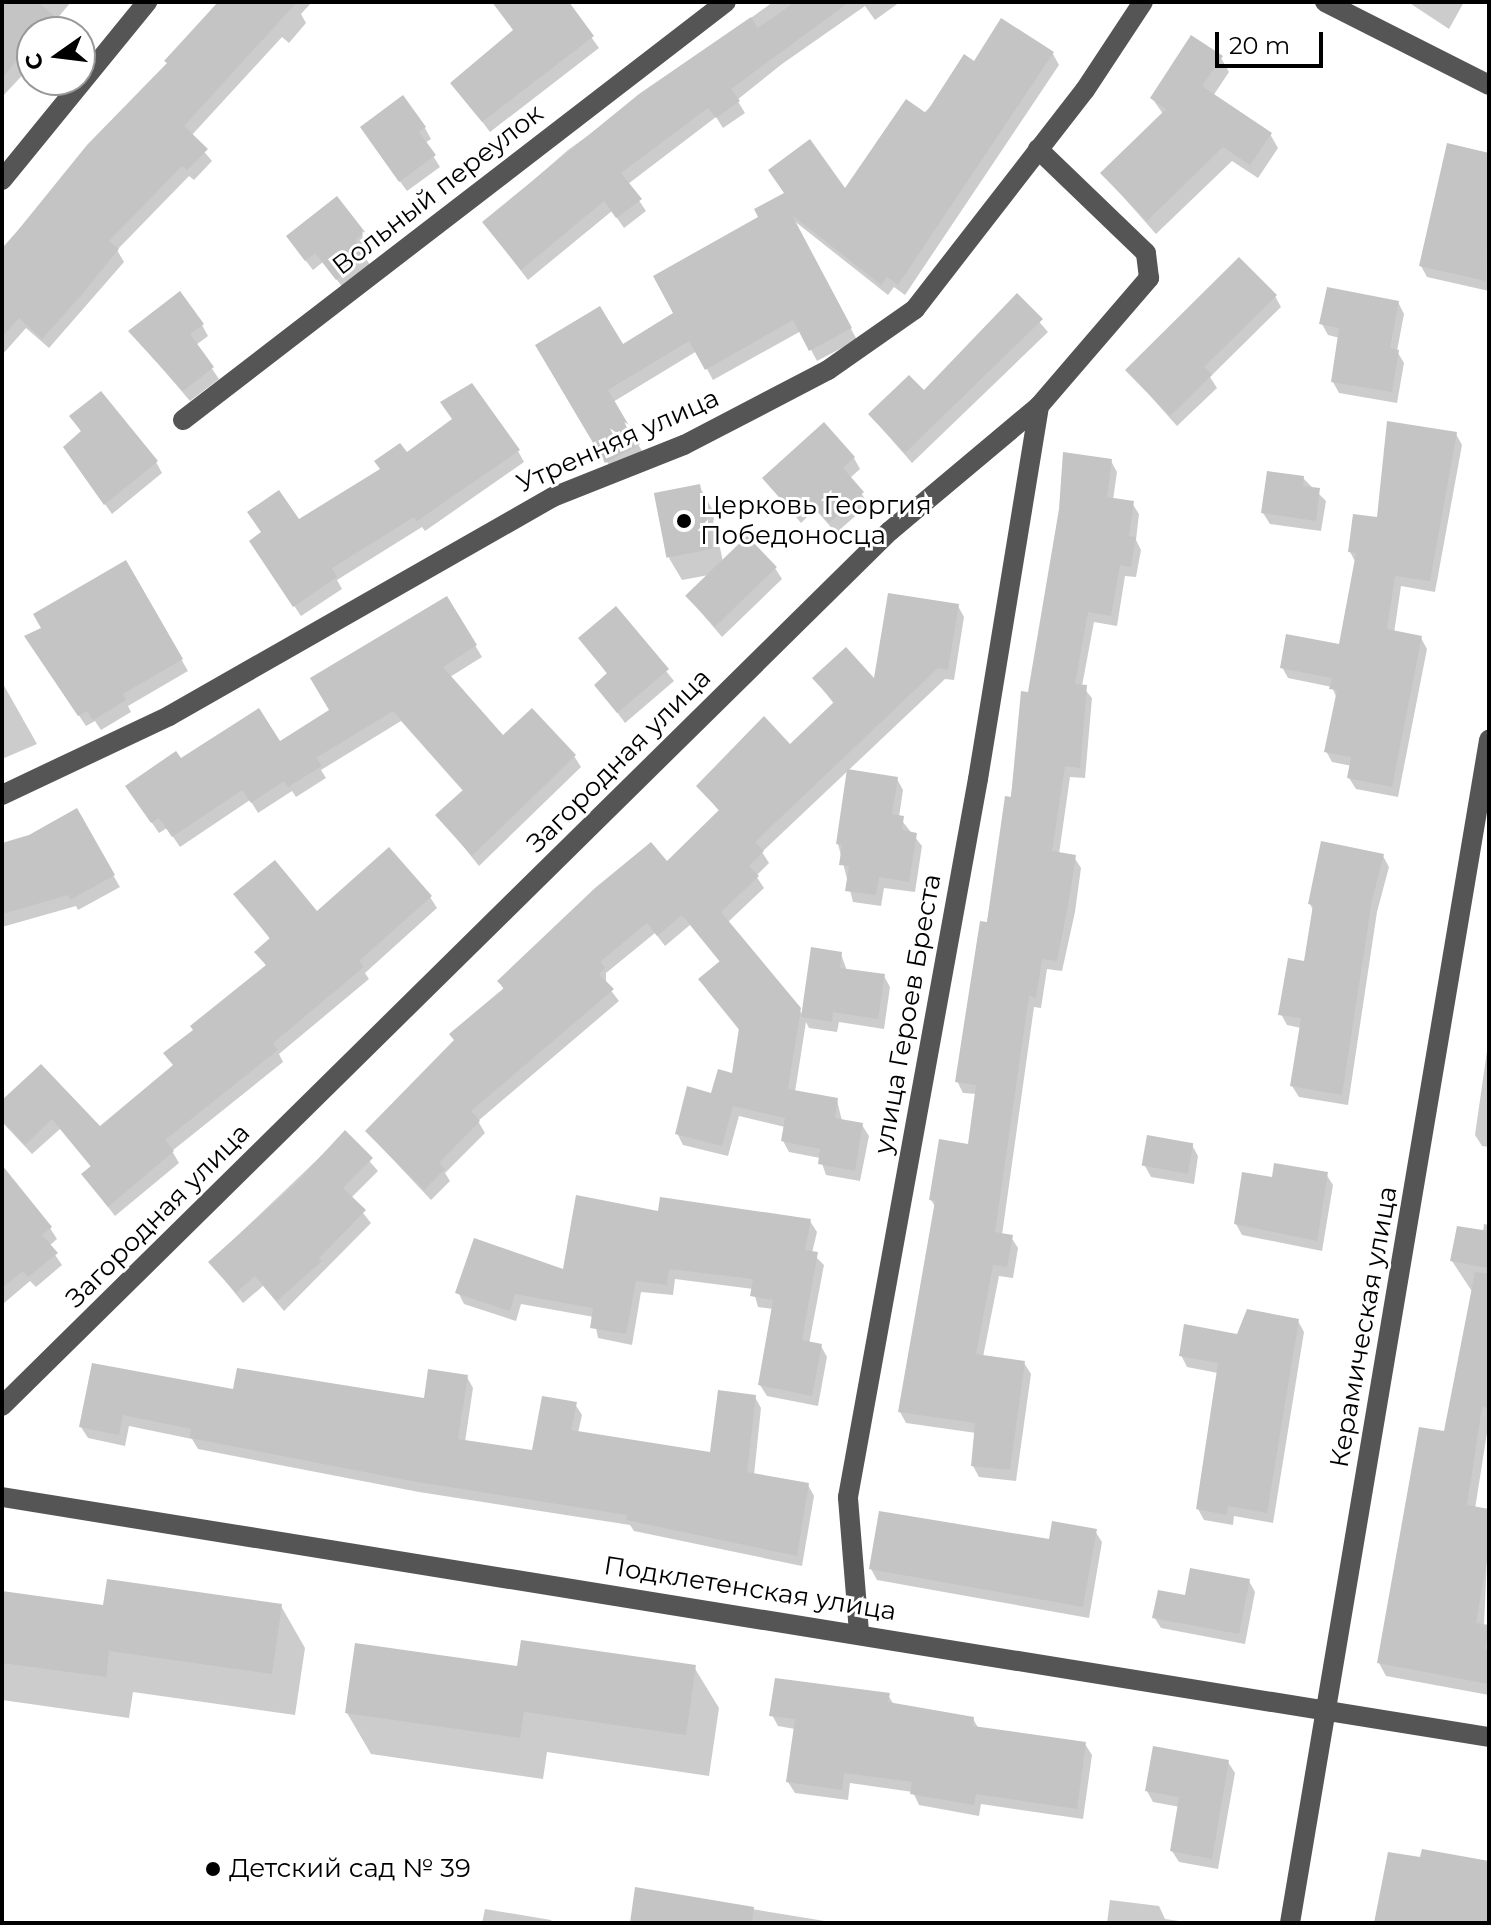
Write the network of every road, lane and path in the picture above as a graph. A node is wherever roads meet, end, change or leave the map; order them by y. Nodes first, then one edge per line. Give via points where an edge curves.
1 (147, 2) edge
2 (726, 2) edge
3 (1143, 2) edge
4 (1325, 2) edge
5 (1489, 85) edge
6 (1038, 149) junction
7 (2, 180) edge
8 (1039, 406) junction
9 (183, 420) dead end
10 (1489, 740) edge
11 (2, 795) edge
12 (2, 1406) edge
13 (2, 1497) edge
14 (859, 1632) junction
15 (1327, 1708) junction
16 (1489, 1737) edge
17 (1290, 1923) edge

1 - 7 street
2 - 9 street, Вольный переулок
3 - 6 street, Утренняя улица
4 - 5 street
6 - 8 street, Загородная улица via 1146,253 1149,278
6 - 11 street, Утренняя улица via 915,309 828,370 684,445 553,497 169,716
8 - 12 street, Загородная улица via 890,531
8 - 14 street, улица Героев Бреста via 978,779 848,1497
10 - 15 street, Керамическая улица
13 - 14 street, Подклетенская улица
14 - 15 street, Подклетенская улица
15 - 16 street, Подклетенская улица
15 - 17 street, Керамическая улица

